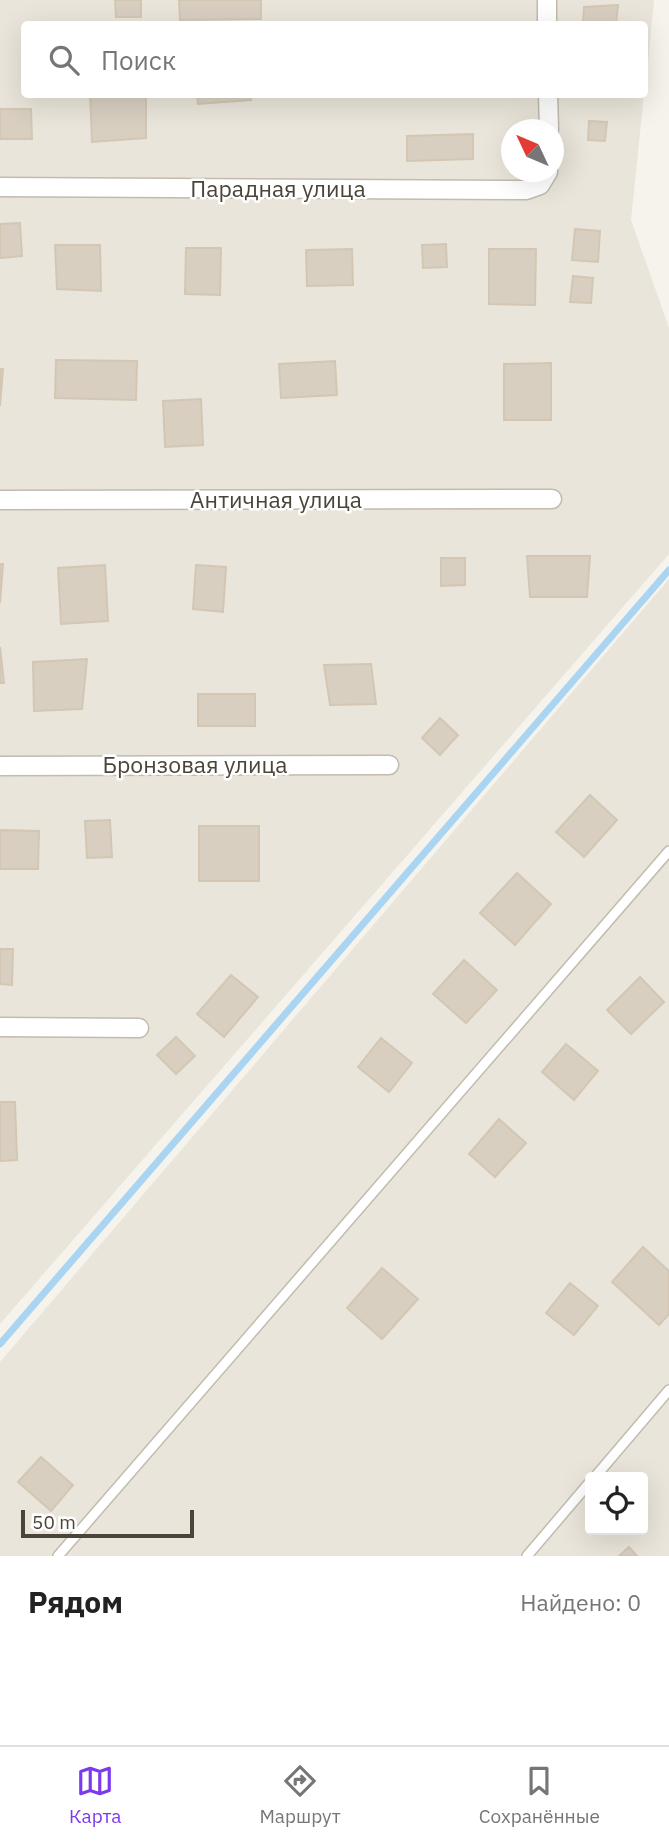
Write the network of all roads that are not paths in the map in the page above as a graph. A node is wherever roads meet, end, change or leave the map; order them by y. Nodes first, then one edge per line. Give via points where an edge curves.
1 (547, 0) edge
2 (547, 21) edge
3 (548, 98) edge
4 (549, 119) edge
5 (542, 182) edge
6 (0, 187) edge
7 (552, 499) dead end
8 (0, 500) edge
9 (0, 765) edge
10 (389, 765) dead end
11 (669, 851) edge
12 (0, 1027) edge
13 (139, 1028) dead end
14 (669, 1390) edge
15 (599, 1472) edge
16 (585, 1488) edge
17 (58, 1556) edge
18 (527, 1556) edge

1 - 2 street
3 - 4 street
5 - 6 street, Парадная улица via 526,190
7 - 8 street, Античная улица
9 - 10 street, Бронзовая улица
11 - 17 lane
12 - 13 street
14 - 15 lane
16 - 18 lane

